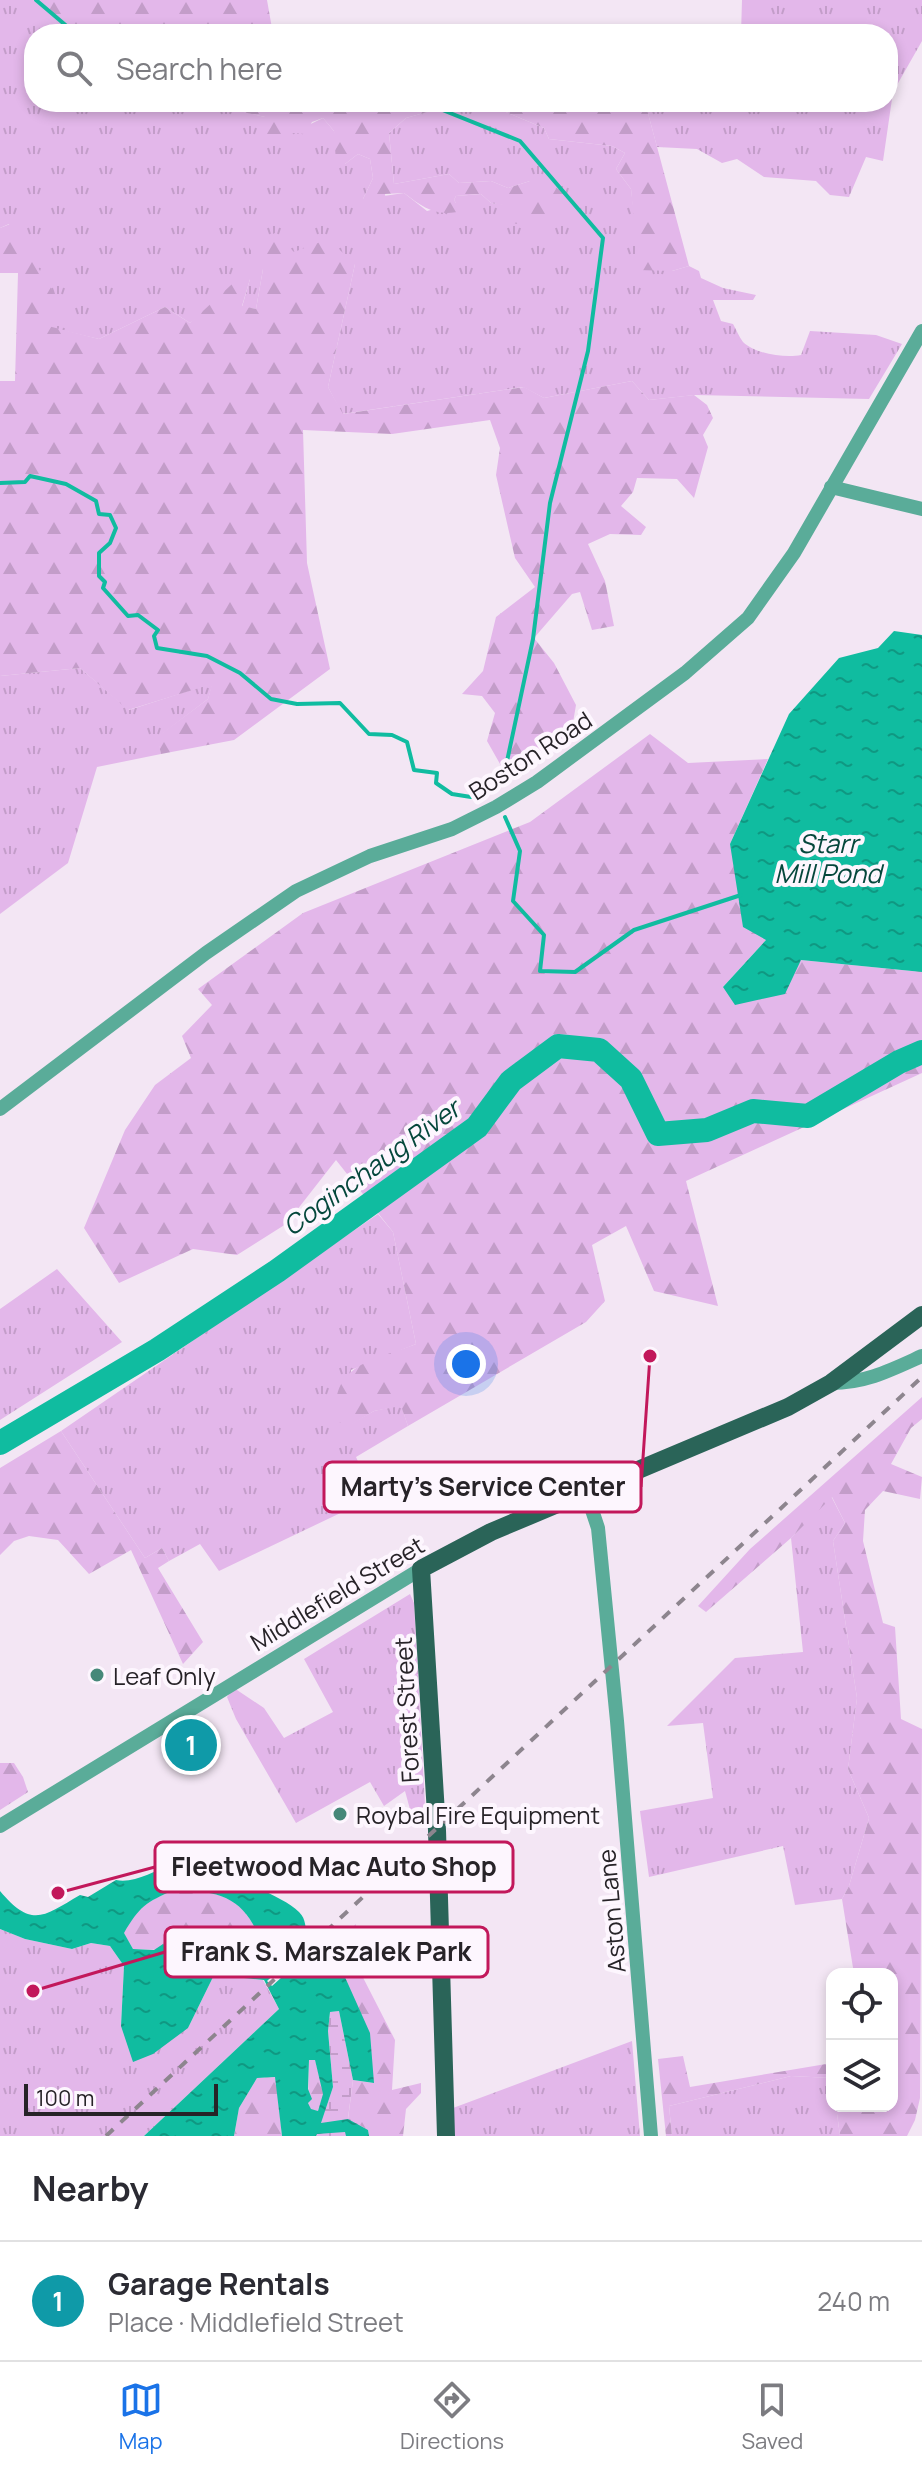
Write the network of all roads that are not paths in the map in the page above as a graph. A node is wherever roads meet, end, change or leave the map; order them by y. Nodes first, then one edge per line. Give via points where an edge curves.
1 (922, 331) edge
2 (831, 487) junction
3 (922, 509) edge
4 (0, 1109) edge
5 (922, 1315) edge
6 (922, 1356) edge
7 (831, 1383) junction
8 (586, 1492) junction
9 (421, 1569) junction
10 (0, 1826) edge
11 (446, 2136) edge
12 (651, 2136) edge

1 - 2 street, Boston Road
2 - 3 street
2 - 4 street, Boston Road via 794,553 748,618 685,673 496,807 296,891
5 - 7 main road, Middlefield Street
6 - 7 street via 875,1378
7 - 8 main road, Middlefield Street via 788,1407
8 - 9 main road, Middlefield Street
8 - 12 street, Aston Lane via 598,1528
9 - 10 street, Middlefield Street
9 - 11 main road, Forest Street via 437,1830

